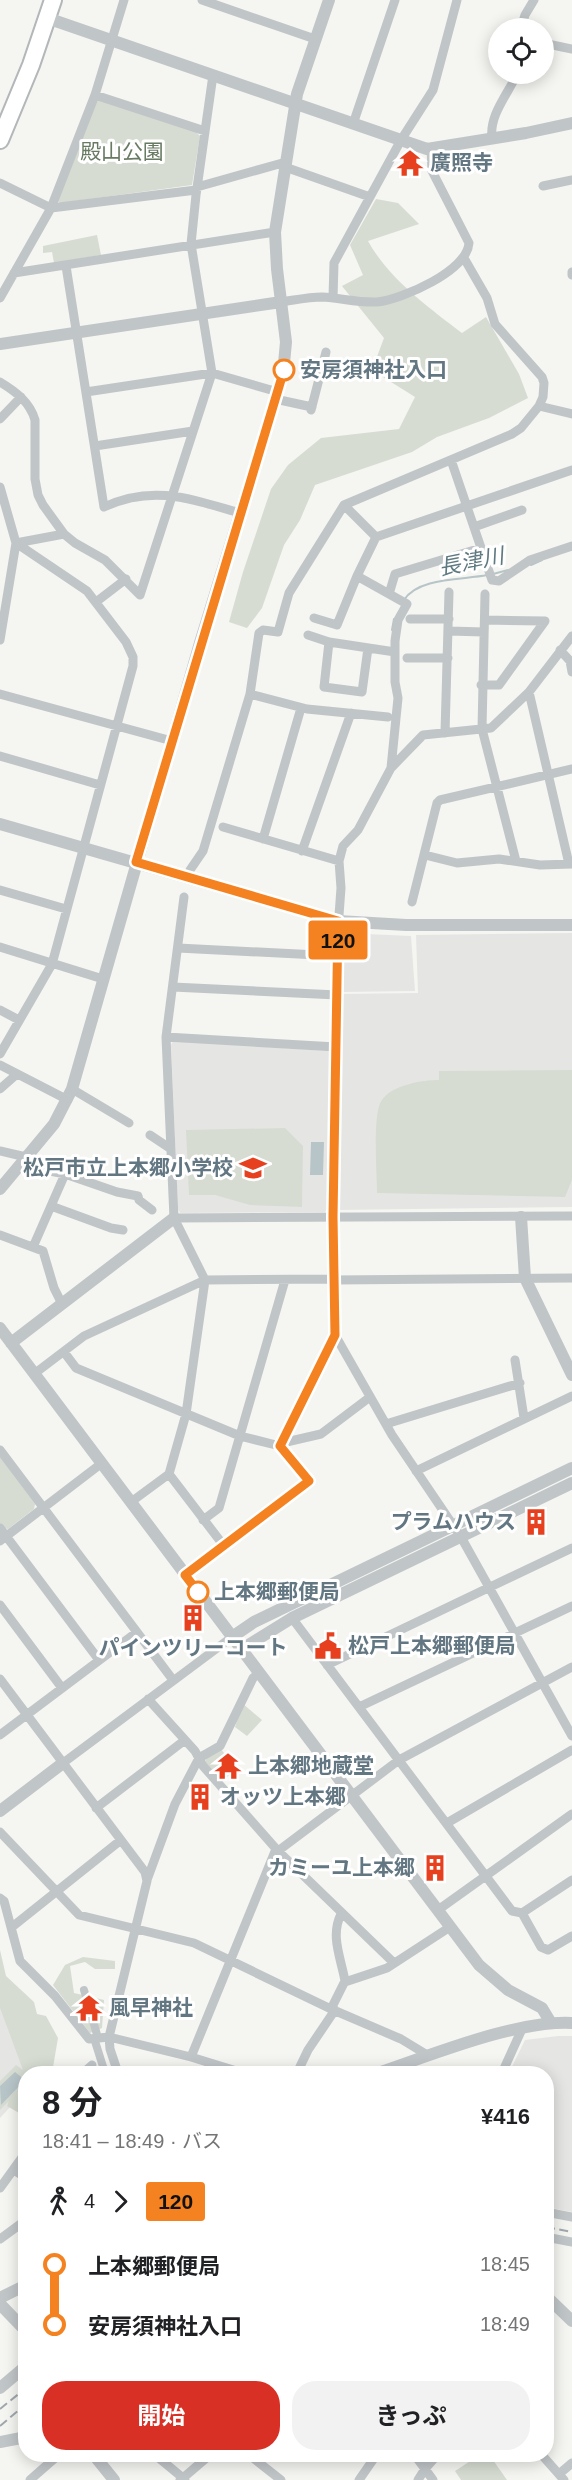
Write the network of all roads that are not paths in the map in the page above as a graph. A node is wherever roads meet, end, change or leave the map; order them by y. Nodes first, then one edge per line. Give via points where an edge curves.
1 (53, 0) edge
2 (124, 0) edge
3 (202, 0) edge
4 (329, 0) edge
5 (395, 0) edge
6 (457, 0) edge
7 (534, 0) edge
8 (47, 18) junction
9 (524, 18) edge
10 (315, 39) junction
11 (112, 40) junction
12 (554, 45) edge
13 (572, 49) edge
14 (213, 75) junction
15 (512, 84) edge
16 (95, 95) junction
17 (295, 103) junction
18 (572, 123) edge
19 (353, 124) junction
20 (205, 131) junction
21 (492, 138) junction
22 (0, 140) edge
23 (401, 140) junction
24 (431, 149) junction
25 (285, 165) junction
26 (572, 180) edge
27 (0, 183) edge
28 (543, 186) dead end
29 (196, 188) junction
30 (370, 197) junction
31 (51, 208) junction
32 (275, 232) junction
33 (191, 244) junction
34 (464, 258) junction
35 (66, 266) junction
36 (14, 273) junction
37 (0, 298) edge
38 (333, 298) junction
39 (281, 302) junction
40 (203, 313) junction
41 (76, 332) junction
42 (0, 344) edge
43 (326, 352) dead end
44 (212, 373) junction
45 (0, 382) edge
46 (86, 392) junction
47 (277, 395) junction
48 (21, 397) junction
49 (539, 406) junction
50 (572, 414) edge
51 (0, 419) edge
52 (193, 431) junction
53 (95, 446) junction
54 (451, 460) junction
55 (572, 470) edge
56 (0, 487) edge
57 (173, 494) junction
58 (344, 505) junction
59 (466, 506) junction
60 (522, 510) dead end
61 (240, 513) junction
62 (474, 527) junction
63 (64, 534) junction
64 (376, 537) junction
65 (16, 543) junction
66 (572, 546) edge
67 (481, 548) junction
68 (357, 576) junction
69 (126, 579) junction
70 (449, 592) dead end
71 (389, 594) junction
72 (485, 594) dead end
73 (96, 602) junction
74 (314, 618) dead end
75 (410, 619) dead end
76 (449, 619) junction
77 (484, 620) junction
78 (449, 631) junction
79 (484, 632) junction
80 (308, 635) dead end
81 (572, 636) edge
82 (0, 640) edge
83 (329, 642) junction
84 (368, 648) junction
85 (560, 650) junction
86 (395, 652) junction
87 (407, 658) dead end
88 (448, 658) junction
89 (571, 660) edge
90 (572, 672) edge
91 (482, 685) junction
92 (529, 692) junction
93 (0, 694) edge
94 (250, 694) junction
95 (302, 708) junction
96 (351, 713) junction
97 (388, 717) dead end
98 (117, 726) junction
99 (482, 729) junction
100 (445, 733) junction
101 (172, 741) junction
102 (0, 756) edge
103 (392, 768) junction
104 (572, 769) edge
105 (548, 774) junction
106 (100, 785) junction
107 (497, 786) junction
108 (0, 824) edge
109 (223, 827) dead end
110 (263, 839) junction
111 (83, 847) junction
112 (302, 851) junction
113 (425, 855) junction
114 (339, 861) junction
115 (516, 861) junction
116 (136, 862) junction
117 (571, 864) edge
118 (188, 878) junction
119 (0, 890) edge
120 (184, 897) dead end
121 (412, 902) dead end
122 (66, 909) junction
123 (338, 921) junction
124 (572, 925) edge
125 (0, 947) edge
126 (178, 948) junction
127 (337, 956) junction
128 (52, 964) junction
129 (103, 979) junction
130 (173, 987) junction
131 (337, 995) junction
132 (0, 1010) edge
133 (19, 1020) junction
134 (166, 1037) junction
135 (336, 1047) junction
136 (0, 1054) edge
137 (0, 1065) edge
138 (17, 1074) junction
139 (0, 1089) edge
140 (70, 1094) junction
141 (129, 1123) dead end
142 (150, 1135) dead end
143 (171, 1149) junction
144 (0, 1151) edge
145 (23, 1161) junction
146 (65, 1174) junction
147 (0, 1189) edge
148 (51, 1206) junction
149 (152, 1210) dead end
150 (572, 1216) edge
151 (333, 1217) junction
152 (521, 1217) junction
153 (174, 1218) junction
154 (123, 1230) dead end
155 (0, 1235) edge
156 (33, 1248) junction
157 (525, 1278) junction
158 (572, 1278) edge
159 (205, 1280) junction
160 (285, 1280) junction
161 (334, 1280) junction
162 (62, 1304) junction
163 (0, 1328) edge
164 (335, 1335) junction
165 (11, 1343) junction
166 (64, 1352) junction
167 (515, 1360) dead end
168 (34, 1374) junction
169 (572, 1375) edge
170 (520, 1383) junction
171 (572, 1396) edge
172 (370, 1397) junction
173 (186, 1414) junction
174 (524, 1418) junction
175 (386, 1424) junction
176 (240, 1436) junction
177 (281, 1445) junction
178 (0, 1450) edge
179 (102, 1463) junction
180 (572, 1468) edge
181 (416, 1471) junction
182 (169, 1474) junction
183 (572, 1483) edge
184 (130, 1502) junction
185 (44, 1508) junction
186 (203, 1520) junction
187 (453, 1526) junction
188 (2, 1535) edge
189 (461, 1537) junction
190 (224, 1546) junction
191 (572, 1548) edge
192 (185, 1575) junction
193 (488, 1587) junction
194 (0, 1605) edge
195 (572, 1606) edge
196 (285, 1607) junction
197 (292, 1618) junction
198 (137, 1632) junction
199 (515, 1633) junction
200 (232, 1637) junction
201 (242, 1649) junction
202 (99, 1659) junction
203 (327, 1665) junction
204 (572, 1667) edge
205 (260, 1673) junction
206 (0, 1679) edge
207 (173, 1680) junction
208 (542, 1683) junction
209 (62, 1688) junction
210 (148, 1699) junction
211 (359, 1707) junction
212 (27, 1715) junction
213 (0, 1735) edge
214 (572, 1736) edge
215 (185, 1740) junction
216 (572, 1750) edge
217 (199, 1758) junction
218 (399, 1760) junction
219 (63, 1763) junction
220 (351, 1796) junction
221 (96, 1808) junction
222 (0, 1810) edge
223 (572, 1814) edge
224 (447, 1823) junction
225 (0, 1832) edge
226 (121, 1840) junction
227 (277, 1850) junction
228 (485, 1875) junction
229 (572, 1880) edge
230 (147, 1881) junction
231 (57, 1892) junction
232 (0, 1898) edge
233 (438, 1910) junction
234 (522, 1913) junction
235 (341, 1914) junction
236 (12, 1927) junction
237 (450, 1927) junction
238 (135, 1929) junction
239 (572, 1936) edge
240 (231, 1960) junction
241 (394, 1963) junction
242 (345, 1982) junction
243 (84, 1990) dead end
244 (333, 2010) junction
245 (551, 2023) junction
246 (572, 2024) edge
247 (522, 2029) junction
248 (109, 2037) junction
249 (96, 2038) junction
250 (429, 2056) junction
251 (191, 2057) junction
252 (103, 2066) edge
253 (116, 2066) edge
254 (220, 2066) edge
255 (300, 2066) edge
256 (399, 2066) edge
257 (505, 2066) edge
258 (18, 2164) edge
259 (14, 2170) junction
260 (18, 2173) edge
261 (0, 2188) edge
262 (554, 2214) edge
263 (572, 2217) edge
264 (18, 2226) edge
265 (0, 2239) edge
266 (554, 2239) edge
267 (572, 2242) edge
268 (18, 2289) edge
269 (0, 2298) edge
270 (0, 2304) edge
271 (554, 2304) edge
272 (572, 2321) edge
273 (18, 2323) edge
274 (18, 2373) edge
275 (0, 2388) edge
276 (18, 2439) edge
277 (0, 2442) edge
278 (51, 2462) edge
279 (99, 2462) edge
280 (163, 2462) edge
281 (202, 2462) edge
282 (258, 2462) edge
283 (371, 2462) edge
284 (420, 2462) edge
285 (431, 2462) edge
286 (548, 2462) edge
287 (572, 2463) edge
288 (425, 2469) junction
289 (562, 2477) edge
290 (35, 2478) edge
291 (182, 2479) edge
292 (114, 2480) edge
293 (281, 2480) edge
294 (359, 2480) edge
295 (418, 2480) edge
296 (433, 2480) edge

1 - 8 highway
2 - 11 street
3 - 10 street
4 - 10 street
5 - 19 street
6 - 23 street via 433,90
7 - 9 street
8 - 11 street
8 - 22 highway
10 - 17 street
11 - 14 street
11 - 16 street
12 - 13 street
14 - 17 street
14 - 20 street
15 - 21 street via 494,119
16 - 20 street
16 - 31 street
17 - 19 street
17 - 25 street
18 - 21 street
19 - 23 street
20 - 29 street
21 - 24 street
23 - 24 street
23 - 30 street
24 - 34 street via 432,171 469,243
25 - 29 street
25 - 30 street
25 - 32 street
26 - 28 street
27 - 31 street
29 - 31 street
29 - 33 street
30 - 38 street via 334,264
31 - 36 street
32 - 33 street
32 - 39 street
33 - 35 street
33 - 40 street
34 - 38 street via 405,295 378,302
34 - 49 street via 487,298 495,324 542,377 543,397
35 - 36 street
35 - 41 street
36 - 37 street
38 - 39 street
39 - 40 street
39 - 47 street via 286,357
40 - 41 street
40 - 44 street
41 - 42 street
41 - 46 street
43 - 47 street via 314,409
44 - 46 street
44 - 47 street
44 - 52 street
45 - 48 street
46 - 53 street
47 - 61 street
48 - 51 street
48 - 63 street via 35,420 38,495
49 - 50 street
49 - 54 street via 512,434
52 - 53 street
52 - 57 street
53 - 57 street via 104,507 123,500
54 - 58 street
54 - 59 street
55 - 59 street
56 - 65 street
57 - 61 street
57 - 69 street via 140,595
58 - 64 street
58 - 94 street via 289,593 278,632 259,633
59 - 62 street
59 - 64 street
60 - 62 street
61 - 101 street
62 - 67 street
63 - 65 street
63 - 69 street via 105,560
64 - 68 street
65 - 73 street via 75,582
65 - 82 street
66 - 67 street via 530,560 499,581 492,580
67 - 71 street via 396,574
68 - 71 street
68 - 74 street via 337,625
69 - 73 street
70 - 76 street
71 - 86 street via 406,604 398,620
72 - 77 street
73 - 98 street via 133,657
75 - 76 street
76 - 78 street
77 - 79 street
77 - 91 street via 545,621 499,685
78 - 79 street
78 - 88 street
79 - 91 street
80 - 83 street
81 - 85 street
83 - 84 street
83 - 84 street via 324,687 362,692
84 - 86 street
85 - 89 street
85 - 92 street
86 - 103 street via 398,698
87 - 88 street
88 - 100 street
89 - 90 street
91 - 99 street
92 - 99 street via 491,728
92 - 105 street
93 - 98 street
94 - 95 street
94 - 118 street via 203,851
95 - 96 street
95 - 110 street
96 - 97 street
96 - 112 street
98 - 101 street
98 - 106 street
99 - 100 street
99 - 107 street
100 - 103 street via 423,735
101 - 116 street
102 - 106 street
103 - 114 street via 358,830 346,841
104 - 105 street
105 - 107 street
105 - 117 street
106 - 111 street
107 - 113 street via 440,800
107 - 115 street
108 - 111 street
109 - 110 street
110 - 112 street
111 - 116 street
111 - 122 street
112 - 114 street
113 - 115 street via 457,863
113 - 121 street
114 - 123 street
115 - 117 street
116 - 118 street
116 - 129 street
118 - 123 street
119 - 122 street
120 - 126 street
122 - 128 street
123 - 124 street
123 - 127 street
125 - 128 street
126 - 127 street
126 - 130 street
127 - 131 street
128 - 129 street
128 - 133 street
129 - 140 street
130 - 131 street
130 - 134 street
131 - 135 street
132 - 133 street
133 - 136 street
134 - 135 street
134 - 143 street
135 - 151 street
137 - 138 street
138 - 139 street
138 - 140 street
140 - 141 street
140 - 145 street via 54,1124
142 - 143 street
143 - 153 street
144 - 145 street
145 - 146 street
145 - 147 street
146 - 148 street
146 - 149 street via 138,1196
148 - 154 street
148 - 156 street
150 - 152 street
151 - 152 street
151 - 153 street
151 - 161 street
152 - 157 street
153 - 159 street
153 - 162 street
155 - 156 street
156 - 162 street via 43,1251
157 - 158 street
157 - 161 street
157 - 169 street
159 - 160 street
159 - 166 street via 84,1336
159 - 173 street
160 - 161 street
160 - 176 street
161 - 164 street
162 - 165 street
163 - 165 street
164 - 172 street
164 - 177 street
165 - 168 street
166 - 168 street
166 - 173 street via 76,1368
167 - 170 street
168 - 179 street
170 - 174 street
170 - 175 street
171 - 174 street
172 - 175 street
172 - 177 street via 321,1434
173 - 176 street
173 - 182 street
174 - 181 street
175 - 181 street
176 - 177 street
176 - 186 street via 219,1508
177 - 190 street via 309,1481
178 - 185 street
179 - 184 street
179 - 185 street
180 - 187 street
181 - 187 street
182 - 184 street
182 - 186 street
183 - 189 street
184 - 192 street
185 - 188 street
185 - 198 street
186 - 190 street
187 - 189 street
187 - 196 street
188 - 202 street
189 - 193 street
189 - 197 street
190 - 192 street
191 - 193 street
192 - 200 street
193 - 199 street
193 - 203 street
194 - 209 street
195 - 199 street
196 - 197 street
196 - 200 street
197 - 201 street
197 - 203 street
198 - 202 street
198 - 207 street
199 - 208 street
199 - 211 street
200 - 201 street
200 - 207 street
201 - 205 street
202 - 209 street
203 - 211 street
204 - 208 street
205 - 217 street via 253,1678 220,1746
205 - 220 street
206 - 212 street
207 - 210 street
208 - 214 street
208 - 218 street
209 - 212 street
210 - 215 street
210 - 219 street
211 - 218 street
212 - 213 street
212 - 219 street
215 - 217 street
215 - 221 street
216 - 224 street
217 - 227 street
217 - 230 street via 175,1804
218 - 220 street
218 - 224 street
219 - 221 street
219 - 222 street
220 - 227 street
220 - 233 street
221 - 226 street
223 - 228 street
224 - 228 street
225 - 231 street
226 - 230 street via 145,1872
226 - 231 street
227 - 235 street
227 - 240 street
228 - 233 street
228 - 234 street via 512,1911
229 - 234 street
230 - 238 street
231 - 236 street
231 - 238 street via 79,1915
232 - 236 street
233 - 237 street
234 - 239 street via 542,1947 548,1950
235 - 241 street
235 - 242 street via 335,1938
236 - 249 street via 20,1961 55,1996 89,2039
237 - 241 street
237 - 245 street via 492,1978 542,2008
238 - 240 street via 194,1943
238 - 248 street
240 - 244 street
240 - 251 street
241 - 242 street
242 - 244 street
243 - 249 street
244 - 250 street via 401,2039
244 - 255 street
245 - 246 street
245 - 247 street
247 - 250 street
247 - 257 street
248 - 249 street
248 - 251 street
248 - 253 street
249 - 252 street
250 - 256 street
251 - 254 street
258 - 259 street
259 - 260 street
259 - 261 street
262 - 263 street
264 - 265 street
266 - 267 street
268 - 269 street
270 - 273 street
271 - 272 street
274 - 275 street
276 - 277 street
278 - 290 street
279 - 292 street
280 - 291 street
281 - 291 street
282 - 293 street
283 - 294 street
284 - 288 street
285 - 288 street
286 - 289 street
287 - 289 street
288 - 295 street
288 - 296 street

